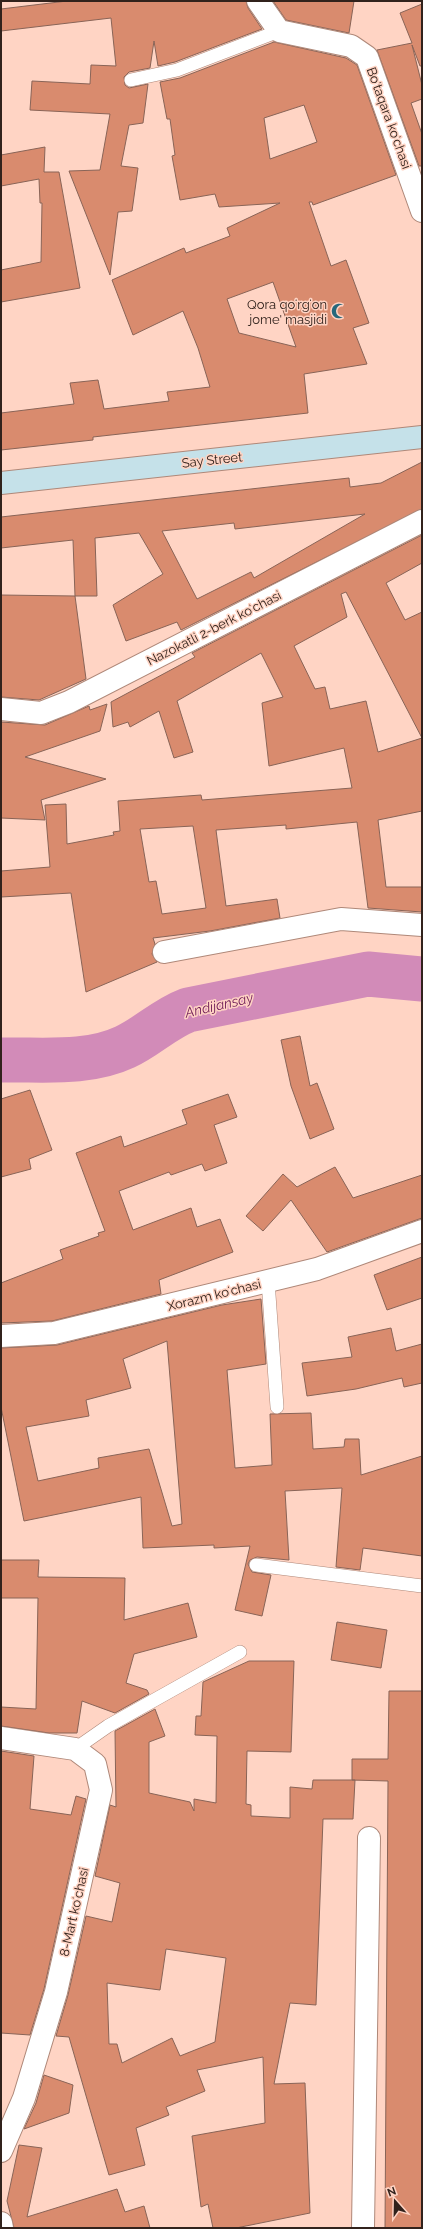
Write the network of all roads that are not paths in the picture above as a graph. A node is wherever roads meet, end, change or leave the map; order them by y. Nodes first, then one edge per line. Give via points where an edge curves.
1 (258, 1) edge
2 (278, 31) junction
3 (131, 80) dead end
4 (422, 211) edge
5 (422, 437) edge
6 (1, 484) edge
7 (422, 521) edge
8 (1, 709) edge
9 (422, 925) edge
10 (164, 952) dead end
11 (422, 1231) edge
12 (268, 1281) junction
13 (1, 1336) edge
14 (277, 1406) dead end
15 (256, 1565) dead end
16 (422, 1586) edge
17 (240, 1652) dead end
18 (1, 1738) edge
19 (75, 1749) junction
20 (368, 1838) dead end
21 (1, 2151) edge
22 (1, 2223) edge
23 (2, 2228) edge
24 (363, 2228) edge

1 - 2 street
2 - 3 lane via 177,70
2 - 4 street, Boʻtaqara koʻchasi via 351,46 367,57
5 - 6 main road, Say Street
7 - 8 street, Nazokatli 2-berk koʻchasi via 69,702 41,713
9 - 10 street via 341,919
11 - 12 street, Xorazm koʻchasi via 317,1269
12 - 13 street, Xorazm koʻchasi via 54,1334
12 - 14 lane
15 - 16 lane
17 - 19 lane via 108,1726
18 - 19 street, 8-Mart koʻchasi
19 - 21 street, 8-Mart koʻchasi via 95,1764 101,1790 56,1992 24,2098
20 - 24 street
22 - 23 street

